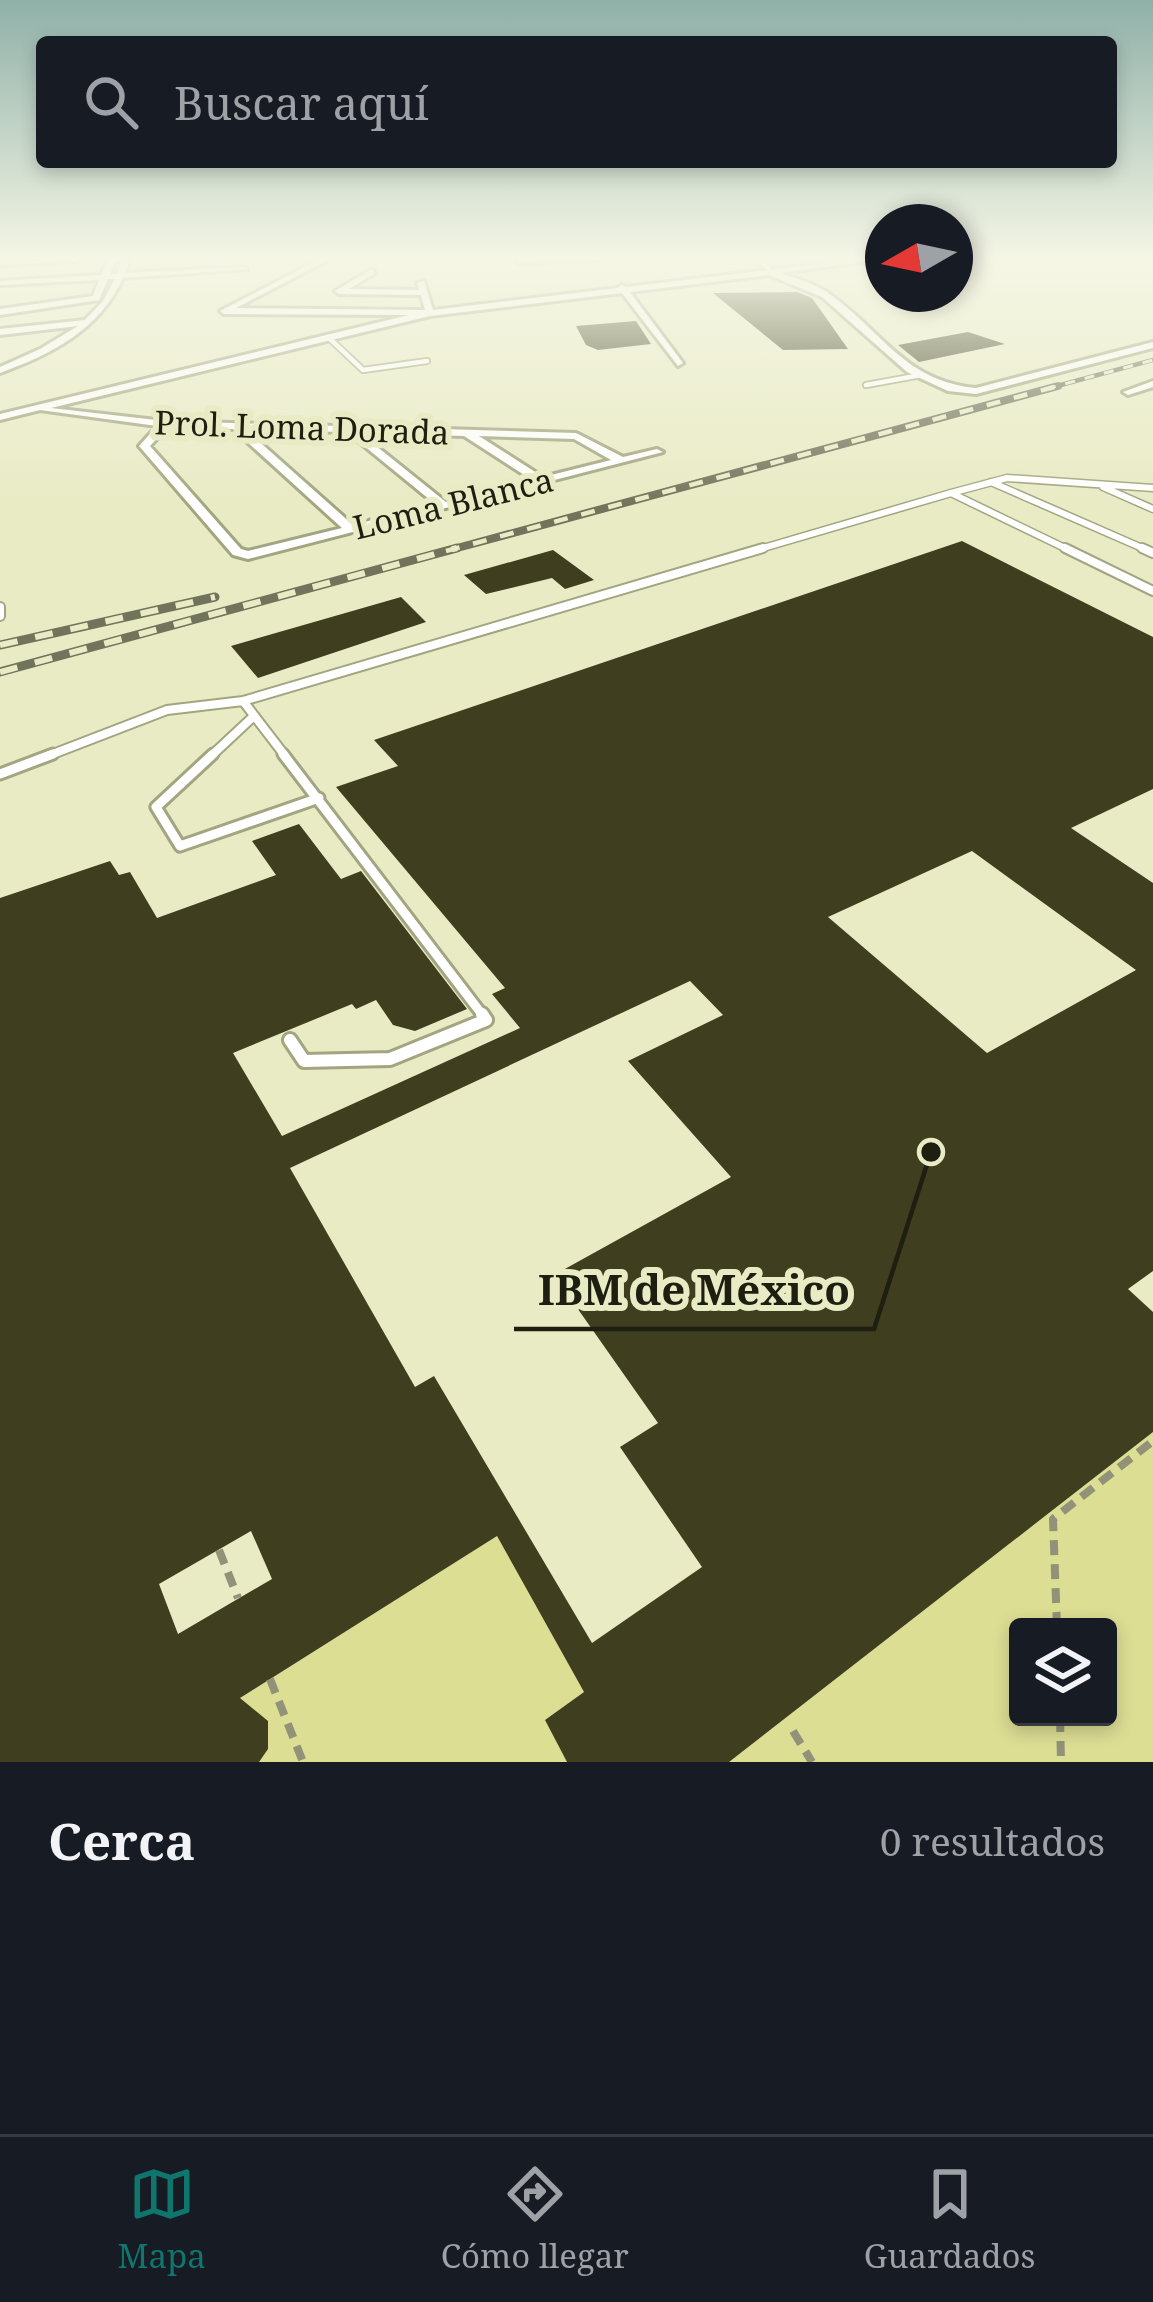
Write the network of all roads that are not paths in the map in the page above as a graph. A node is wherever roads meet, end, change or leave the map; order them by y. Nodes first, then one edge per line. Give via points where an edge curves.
1 (61, 341) edge
2 (314, 341) edge
3 (332, 341) edge
4 (662, 341) edge
5 (872, 341) edge
6 (1153, 345) edge
7 (34, 356) junction
8 (0, 360) edge
9 (427, 361) dead end
10 (678, 363) dead end
11 (0, 370) edge
12 (921, 374) junction
13 (1153, 384) edge
14 (866, 385) dead end
15 (1128, 392) dead end
16 (29, 408) junction
17 (0, 417) edge
18 (165, 424) junction
19 (236, 426) junction
20 (348, 429) junction
21 (465, 432) junction
22 (657, 452) dead end
23 (621, 460) junction
24 (541, 481) junction
25 (991, 482) junction
26 (1091, 482) junction
27 (1153, 488) edge
28 (951, 493) junction
29 (443, 506) junction
30 (1153, 508) edge
31 (351, 529) junction
32 (1153, 553) edge
33 (1153, 591) edge
34 (243, 701) junction
35 (254, 716) junction
36 (0, 774) edge
37 (319, 798) junction
38 (290, 1040) dead end

1 - 7 street
2 - 16 street
3 - 9 lane via 363,370
4 - 10 street
5 - 12 street
6 - 12 street via 976,391
7 - 8 street
7 - 11 street
12 - 14 lane
13 - 15 street
16 - 17 street
16 - 18 street, Prol. Loma Dorada
18 - 19 street, Prol. Loma Dorada
18 - 31 street, Loma Blanca via 144,446 237,552
19 - 20 street, Prol. Loma Dorada
19 - 31 street
20 - 21 street, Prol. Loma Dorada
20 - 29 street
21 - 23 street, Prol. Loma Dorada via 576,436
21 - 24 street
22 - 23 street, Loma Blanca
23 - 24 street, Loma Blanca
24 - 29 street, Loma Blanca
25 - 26 lane
25 - 28 lane
25 - 32 lane
26 - 27 lane
26 - 30 lane
28 - 33 lane
28 - 34 lane
29 - 31 street, Loma Blanca
34 - 35 lane
34 - 36 lane via 167,710
35 - 37 lane
35 - 37 lane via 156,808 180,846
37 - 38 lane via 486,1020 390,1059 304,1061

